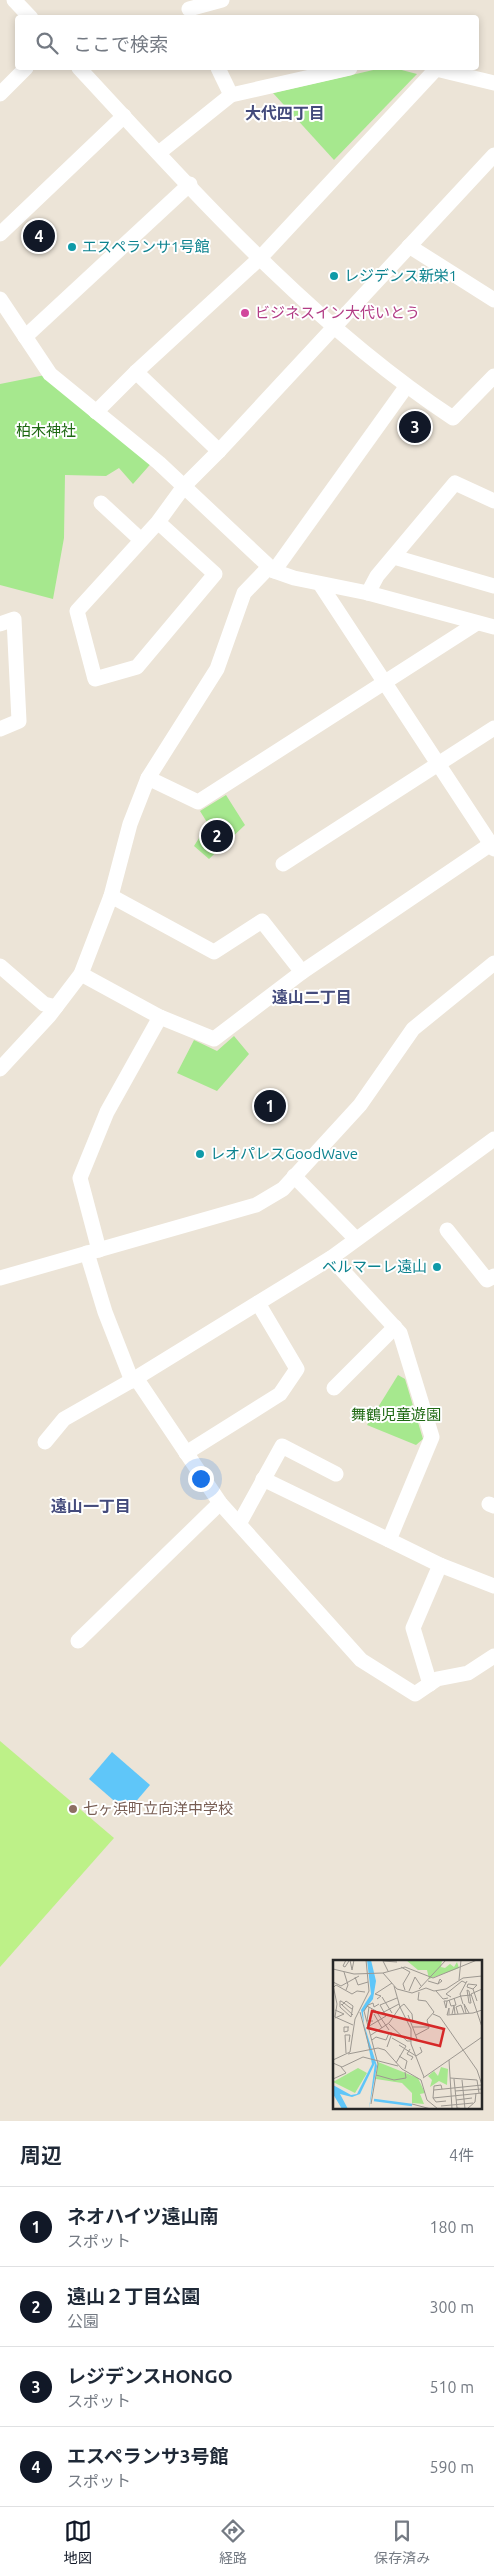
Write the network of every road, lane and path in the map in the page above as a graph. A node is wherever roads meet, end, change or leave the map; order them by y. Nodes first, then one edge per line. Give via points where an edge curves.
1 (14, 0) edge
2 (222, 0) edge
3 (190, 9) edge
4 (28, 15) edge
5 (24, 70) edge
6 (81, 70) edge
7 (219, 70) edge
8 (341, 70) edge
9 (435, 70) edge
10 (445, 70) edge
11 (494, 83) edge
12 (0, 94) edge
13 (231, 95) junction
14 (124, 116) junction
15 (160, 152) junction
16 (494, 155) edge
17 (190, 184) junction
18 (0, 234) edge
19 (409, 246) junction
20 (260, 258) junction
21 (0, 299) edge
22 (494, 300) edge
23 (334, 326) junction
24 (25, 338) junction
25 (136, 372) junction
26 (494, 376) edge
27 (406, 387) junction
28 (96, 412) junction
29 (219, 451) junction
30 (185, 485) junction
31 (494, 501) edge
32 (100, 504) dead end
33 (158, 522) junction
34 (141, 540) junction
35 (394, 557) junction
36 (271, 569) junction
37 (320, 584) junction
38 (494, 586) edge
39 (368, 593) junction
40 (477, 623) junction
41 (0, 624) edge
42 (494, 627) edge
43 (385, 684) junction
44 (494, 728) edge
45 (0, 729) edge
46 (439, 764) junction
47 (148, 778) junction
48 (492, 846) edge
49 (283, 864) dead end
50 (111, 896) junction
51 (494, 963) edge
52 (0, 966) edge
53 (302, 972) junction
54 (81, 974) junction
55 (56, 1007) junction
56 (160, 1017) junction
57 (0, 1069) edge
58 (494, 1139) edge
59 (294, 1176) junction
60 (447, 1230) dead end
61 (356, 1240) junction
62 (93, 1252) junction
63 (331, 1258) junction
64 (494, 1276) edge
65 (0, 1278) edge
66 (258, 1303) junction
67 (395, 1327) junction
68 (134, 1380) junction
69 (334, 1388) dead end
70 (44, 1442) dead end
71 (186, 1453) junction
72 (336, 1474) dead end
73 (263, 1480) junction
74 (220, 1503) junction
75 (238, 1524) junction
76 (389, 1540) junction
77 (440, 1565) junction
78 (494, 1586) edge
79 (78, 1641) dead end
80 (494, 1656) edge
81 (430, 1684) junction

1 - 4 street
2 - 3 street
5 - 12 street
6 - 14 street
7 - 13 street
8 - 13 street
9 - 20 street
10 - 11 street
13 - 15 street
14 - 15 street
14 - 18 street
15 - 17 street
16 - 19 street
17 - 20 street
17 - 24 street
19 - 22 street
19 - 23 street
20 - 23 street
20 - 25 street
21 - 24 street
23 - 27 street
23 - 29 street
24 - 28 street via 50,374
25 - 28 street
25 - 29 street
26 - 27 street via 453,418
27 - 36 street
28 - 30 street
29 - 30 street
30 - 33 street
30 - 36 street
31 - 35 street via 455,483
32 - 34 street
33 - 34 street
33 - 34 street via 215,574 137,667 95,679 77,611
35 - 38 street
35 - 39 street via 377,576
36 - 37 street
36 - 47 street via 244,593 217,669
37 - 39 street
37 - 43 street
39 - 40 street
40 - 42 street
40 - 43 street
41 - 45 street via 14,619 20,720
43 - 46 street
43 - 47 street via 198,802
44 - 46 street
46 - 48 street
46 - 49 street
47 - 50 street via 130,824
48 - 53 street
50 - 53 street via 214,952 262,921
50 - 54 street
51 - 59 street via 412,1029 360,1105
52 - 55 street via 44,1004
53 - 56 street via 214,1038
54 - 55 street
54 - 56 street
55 - 57 street
56 - 62 street via 107,1112 80,1178
58 - 61 street
59 - 61 street
59 - 62 street via 256,1205
60 - 64 street via 487,1280
61 - 63 street
62 - 65 street
62 - 68 street via 105,1312
63 - 66 street
63 - 67 street
66 - 68 street
66 - 71 street via 297,1369 280,1394
67 - 69 street
67 - 76 street via 400,1333 432,1438
68 - 70 street via 64,1419
68 - 71 street
71 - 74 street
72 - 73 street via 282,1446
73 - 75 street
73 - 76 street
74 - 75 street
74 - 79 street
75 - 81 street via 361,1660 415,1694
76 - 77 street
77 - 78 street
77 - 81 street via 413,1628
80 - 81 street via 468,1673 437,1679

